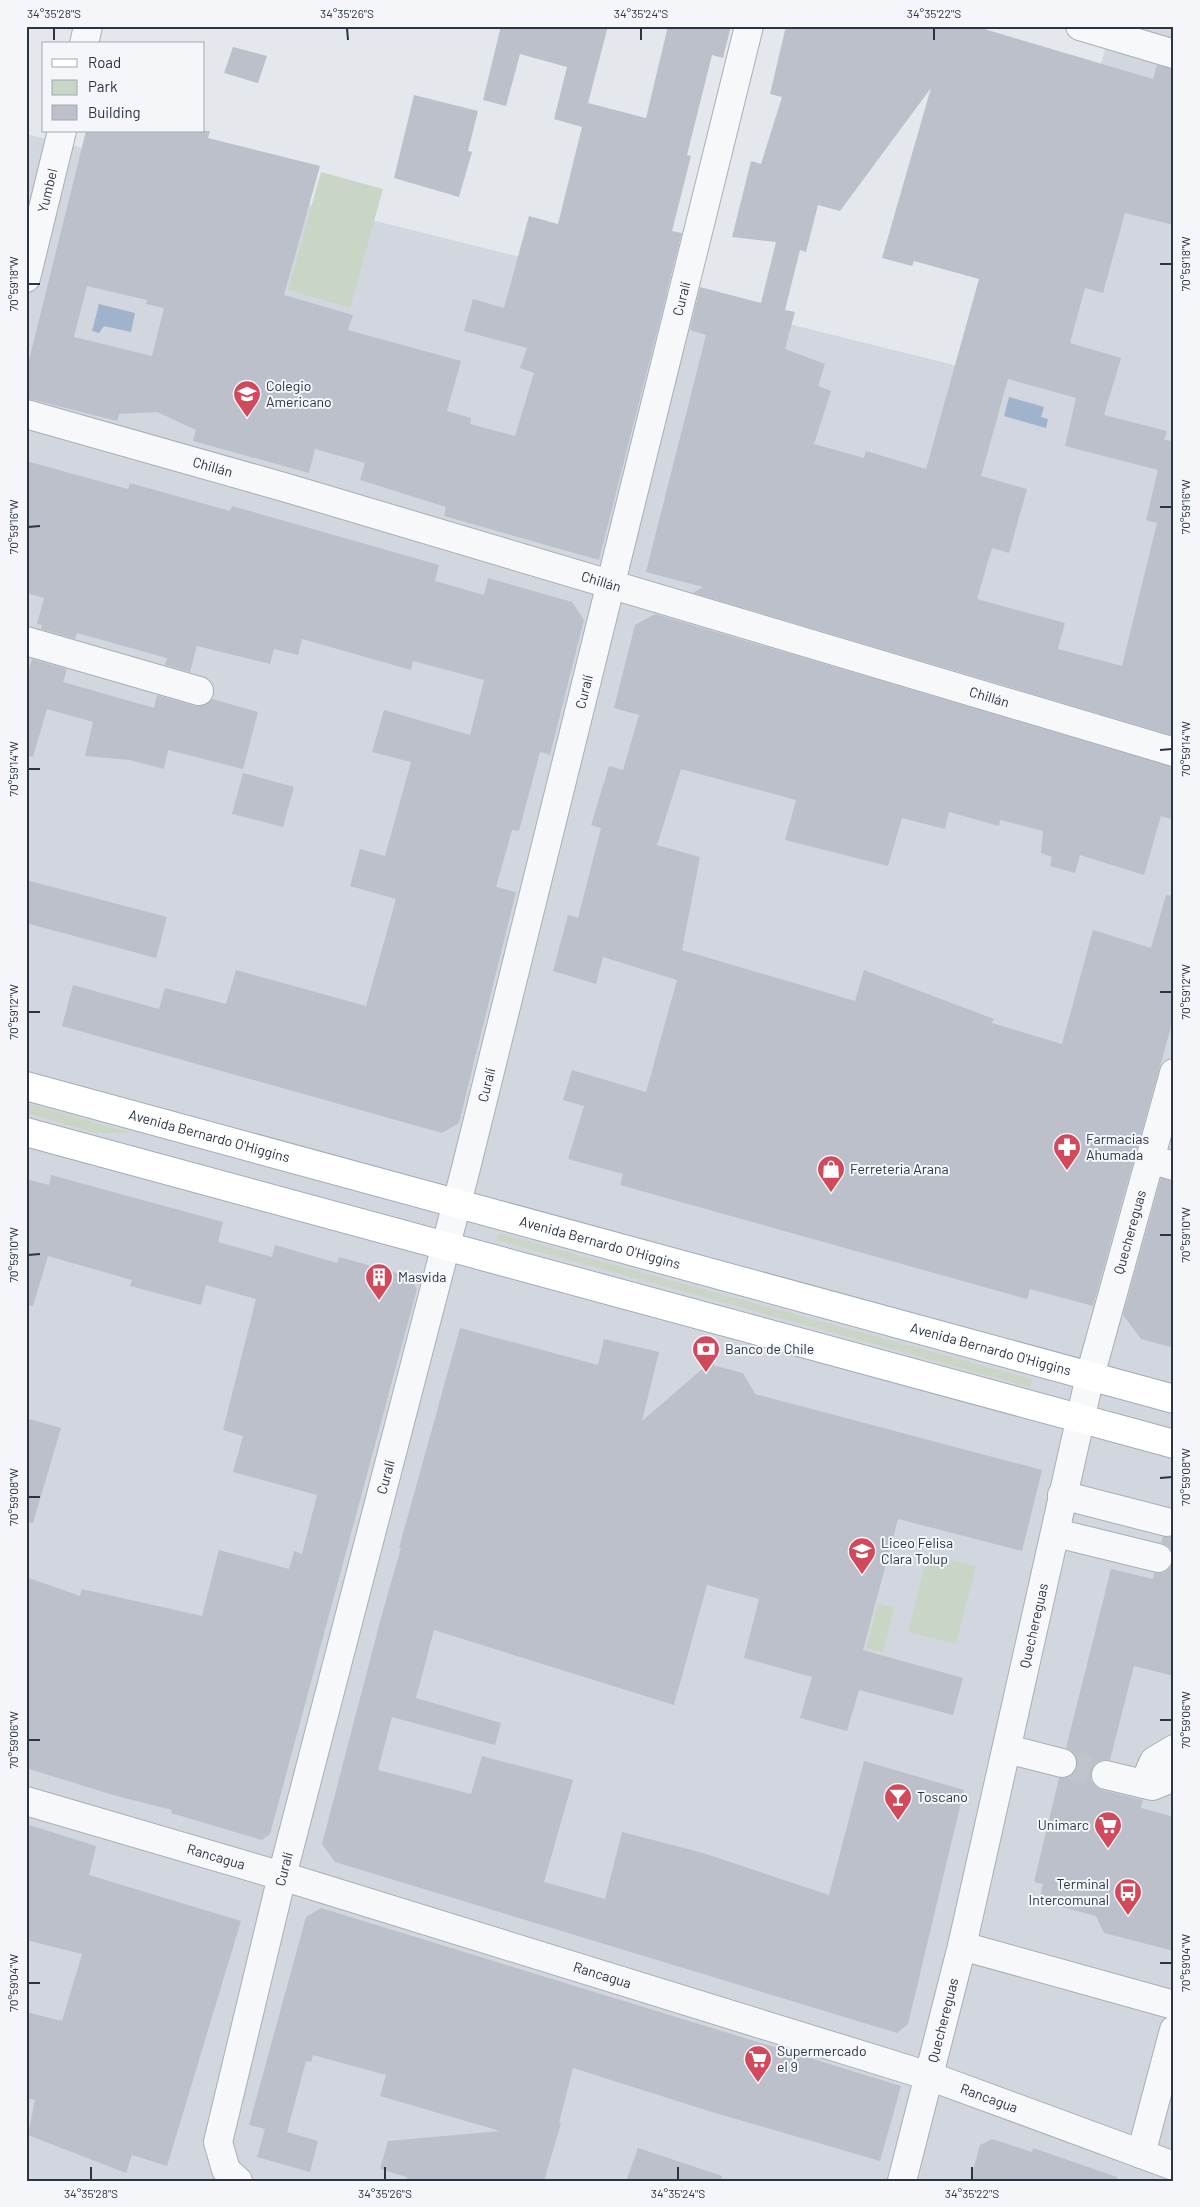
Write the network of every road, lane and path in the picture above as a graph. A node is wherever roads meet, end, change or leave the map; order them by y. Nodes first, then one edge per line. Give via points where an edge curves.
1 (88, 26) edge
2 (749, 26) edge
3 (1080, 26) edge
4 (84, 42) edge
5 (1174, 54) edge
6 (62, 132) edge
7 (26, 278) edge
8 (26, 414) edge
9 (610, 585) junction
10 (26, 640) edge
11 (199, 691) dead end
12 (1174, 752) edge
13 (1174, 1073) edge
14 (26, 1086) edge
15 (26, 1132) edge
16 (1162, 1163) edge
17 (456, 1203) junction
18 (444, 1247) junction
19 (1090, 1376) junction
20 (1174, 1399) edge
21 (1080, 1418) junction
22 (1174, 1444) edge
23 (1062, 1495) junction
24 (1166, 1522) dead end
25 (1056, 1533) junction
26 (1158, 1558) dead end
27 (1007, 1749) junction
28 (1174, 1749) edge
29 (1062, 1763) tunnel mouth
30 (1106, 1774) tunnel mouth
31 (1174, 1777) edge
32 (1144, 1784) junction
33 (26, 1801) edge
34 (282, 1876) junction
35 (962, 1946) junction
36 (1174, 2005) edge
37 (1174, 2030) edge
38 (929, 2076) junction
39 (1141, 2154) junction
40 (1174, 2166) edge
41 (238, 2181) edge
42 (902, 2181) edge

1 - 4 street
2 - 9 street, Curalí
3 - 5 street
6 - 7 street, Yumbel
8 - 9 street, Chillán
9 - 12 street, Chillán
9 - 17 street, Curalí
10 - 11 street
13 - 16 street, Quechereguas
14 - 17 main road, Avenida Bernardo O'Higgins
15 - 18 main road
16 - 19 street, Quechereguas
17 - 18 street, Curalí
17 - 19 main road, Avenida Bernardo O'Higgins
18 - 21 main road
18 - 34 street, Curalí
19 - 20 main road, Avenida Bernardo O'Higgins
19 - 21 street, Quechereguas
21 - 22 main road
21 - 23 street, Quechereguas
23 - 24 street
23 - 25 street, Quechereguas
25 - 26 street
25 - 27 street, Quechereguas
27 - 29 street
27 - 35 street, Quechereguas
28 - 32 street via 1154,1762
30 - 32 street
31 - 32 street via 1152,1786
33 - 34 street, Rancagua
34 - 38 street, Rancagua
34 - 41 street, Curalí via 218,2142 226,2170
35 - 36 street
35 - 38 street, Quechereguas
37 - 39 street
38 - 39 street, Rancagua
38 - 42 street, Quechereguas
39 - 40 street, Rancagua

